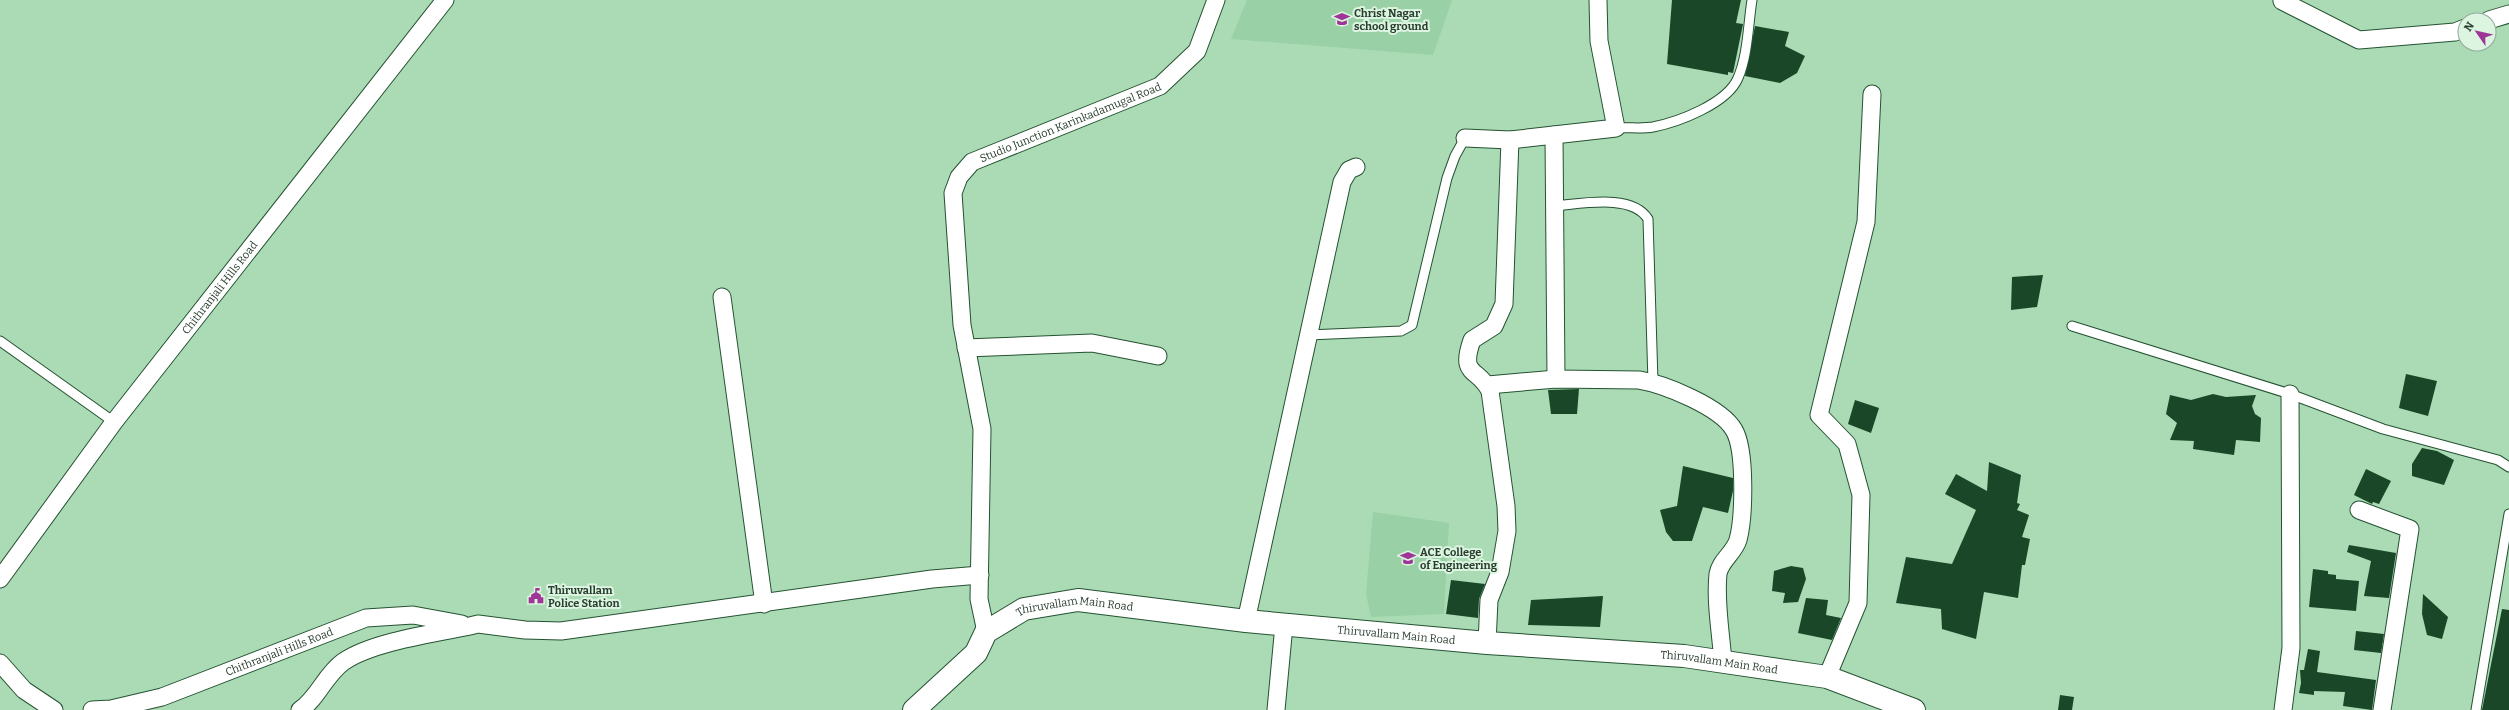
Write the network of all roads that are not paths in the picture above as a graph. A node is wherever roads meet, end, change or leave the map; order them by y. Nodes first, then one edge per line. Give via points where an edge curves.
1 (445, 0) edge
2 (1216, 0) edge
3 (1598, 0) edge
4 (1752, 0) edge
5 (2282, 1) dead end
6 (2509, 14) edge
7 (2497, 18) edge
8 (2457, 31) edge
9 (1872, 94) dead end
10 (1616, 128) junction
11 (1554, 135) junction
12 (1465, 138) joint
13 (1510, 140) junction
14 (1356, 167) dead end
15 (1554, 206) junction
16 (722, 298) dead end
17 (2072, 326) dead end
18 (1308, 335) junction
19 (0, 341) edge
20 (966, 348) junction
21 (1158, 356) dead end
22 (1556, 379) junction
23 (1653, 382) junction
24 (1488, 385) junction
25 (2290, 394) junction
26 (114, 422) junction
27 (2509, 467) edge
28 (2359, 510) dead end
29 (2509, 514) edge
30 (980, 575) junction
31 (0, 579) edge
32 (764, 604) junction
33 (1246, 621) junction
34 (1284, 625) junction
35 (470, 626) junction
36 (986, 632) junction
37 (1487, 642) junction
38 (1723, 662) junction
39 (0, 663) edge
40 (1827, 677) junction
41 (54, 710) edge
42 (92, 710) edge
43 (300, 710) edge
44 (914, 710) edge
45 (1276, 710) edge
46 (1914, 710) edge
47 (2283, 710) edge
48 (2382, 710) edge
49 (2476, 710) edge

1 - 26 street, Chithranjali Hills Road
2 - 20 street, Studio Junction Karinkadamugal Road via 1197,51 1160,86 992,152 972,162 959,177 953,193 962,326
3 - 10 street via 1599,41
4 - 10 lane via 1742,65 1738,80 1729,91 1710,106 1676,122 1651,127
5 - 8 street via 2359,40
6 - 7 street
9 - 40 street via 1866,222 1819,415 1847,444 1861,495 1858,603
10 - 11 street
11 - 13 street
11 - 15 street
12 - 13 street
12 - 18 lane via 1447,178 1412,325 1401,331
13 - 24 street via 1504,304 1494,326 1472,340 1468,364 1471,372
14 - 18 street via 1349,170 1342,182
15 - 22 street
15 - 23 lane via 1622,202 1644,212 1648,219
16 - 32 street
17 - 25 lane
18 - 33 street
19 - 26 lane
20 - 21 street via 1092,343
20 - 30 street, Studio Junction Karinkadamugal Road via 982,429
22 - 23 street
22 - 24 street
23 - 38 street via 1694,401 1728,422 1735,430 1743,475 1737,542 1718,573
24 - 37 street via 1501,462 1507,532 1500,572 1490,600
25 - 27 lane via 2383,429 2498,460
25 - 47 street via 2291,648
26 - 31 street, Chithranjali Hills Road
28 - 48 street via 2410,529
29 - 49 lane
30 - 32 street via 932,579
30 - 36 street, Studio Junction Karinkadamugal Road via 979,599
32 - 35 street via 561,631 525,630 478,624
33 - 34 main road, Thiruvallam Main Road
33 - 36 main road, Thiruvallam Main Road via 1078,600 1024,609
34 - 37 main road, Thiruvallam Main Road
34 - 45 street
35 - 42 street, Chithranjali Hills Road via 414,615 366,618 162,697 111,710
35 - 43 street via 402,640 344,661 331,672 314,697
36 - 44 main road via 976,653
37 - 38 main road, Thiruvallam Main Road via 1684,656
38 - 40 main road, Thiruvallam Main Road
39 - 41 street via 24,690
40 - 46 main road, Thiruvallam Main Road

